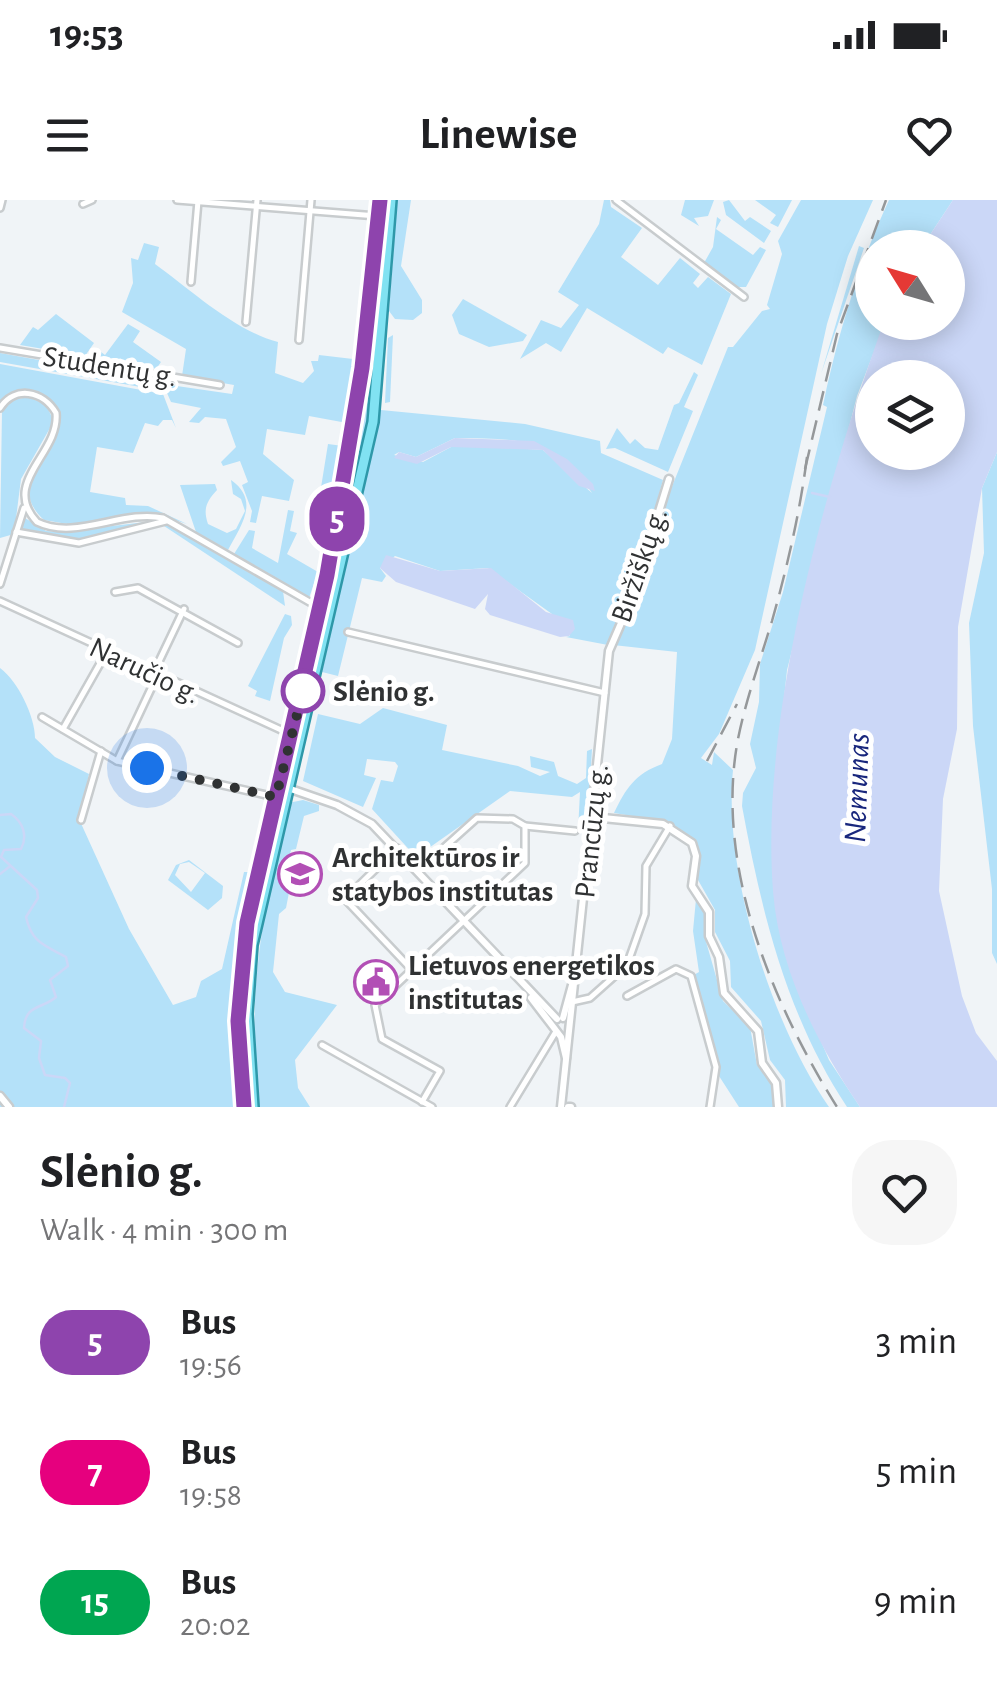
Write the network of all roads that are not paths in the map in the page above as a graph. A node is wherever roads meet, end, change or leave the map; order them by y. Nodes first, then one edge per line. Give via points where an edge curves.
1 (2, 200) edge
2 (92, 200) edge
3 (177, 200) edge
4 (311, 200) edge
5 (380, 200) edge
6 (391, 200) edge
7 (616, 200) edge
8 (198, 201) edge
9 (257, 203) edge
10 (83, 204) dead end
11 (0, 208) edge
12 (310, 211) junction
13 (378, 216) junction
14 (192, 282) dead end
15 (744, 297) dead end
16 (246, 322) dead end
17 (299, 340) dead end
18 (0, 348) edge
19 (220, 385) dead end
20 (0, 408) edge
21 (669, 478) dead end
22 (25, 505) junction
23 (338, 515) junction
24 (352, 518) junction
25 (169, 521) junction
26 (16, 532) junction
27 (0, 584) edge
28 (115, 592) dead end
29 (0, 602) edge
30 (320, 609) junction
31 (184, 610) junction
32 (348, 632) dead end
33 (238, 642) dead end
34 (609, 651) joint
35 (106, 652) junction
36 (155, 675) junction
37 (604, 692) junction
38 (42, 717) dead end
39 (63, 729) junction
40 (292, 735) junction
41 (102, 751) junction
42 (118, 761) junction
43 (284, 786) junction
44 (276, 797) junction
45 (594, 817) junction
46 (80, 820) dead end
47 (525, 826) junction
48 (670, 826) junction
49 (575, 831) dead end
50 (397, 848) junction
51 (438, 853) dead end
52 (464, 921) junction
53 (412, 970) junction
54 (627, 996) dead end
55 (573, 1002) junction
56 (561, 1027) junction
57 (322, 1045) dead end
58 (0, 1096) edge
59 (422, 1102) junction
60 (9, 1107) edge
61 (244, 1107) edge
62 (253, 1107) edge
63 (432, 1107) edge
64 (510, 1107) edge
65 (568, 1107) edge
66 (710, 1107) edge
67 (778, 1107) edge

1 - 11 street
2 - 10 street
3 - 8 street
4 - 12 street
5 - 13 main road
6 - 24 main road via 378,386
7 - 15 street
8 - 9 street
8 - 14 street
9 - 12 street
9 - 16 street
12 - 13 street
12 - 17 street
13 - 23 main road
18 - 19 street, Studentų g.
20 - 22 street via 9,397 28,394 49,402 56,413 56,428 24,481
21 - 34 street, Biržiškų g.
22 - 25 street via 48,527 147,516
22 - 26 street
23 - 24 main road
23 - 30 main road
24 - 43 main road
25 - 26 street via 79,543
25 - 30 street
26 - 27 street
28 - 31 street via 138,588
29 - 35 street, Naručio g.
30 - 40 main road
31 - 33 street
31 - 36 street
32 - 37 street
34 - 37 street, Prancūzų g.
35 - 36 street, Naručio g.
35 - 39 street
36 - 40 street, Naručio g.
36 - 42 street
37 - 45 street, Prancūzų g.
38 - 39 street
39 - 41 street
40 - 43 main road
41 - 42 street
41 - 46 street
42 - 44 street
43 - 44 main road
43 - 50 street via 364,818
43 - 62 main road via 250,966 246,1014
44 - 61 main road via 240,973
45 - 48 street
45 - 55 street, Prancūzų g.
47 - 49 street
47 - 51 street via 476,818
47 - 52 street via 525,863
48 - 55 street via 646,866 644,914 627,965 590,998
48 - 67 street via 695,848 692,886 710,912 709,936 724,993 758,1031
50 - 52 street
50 - 53 street via 344,898
52 - 53 street
52 - 56 street
53 - 59 street via 375,1005 382,1039 440,1071
54 - 66 street via 676,969 691,976 716,1067
55 - 56 street, Prancūzų g.
56 - 64 street
56 - 65 street, Prancūzų g.
57 - 59 street
58 - 60 street
59 - 63 street

